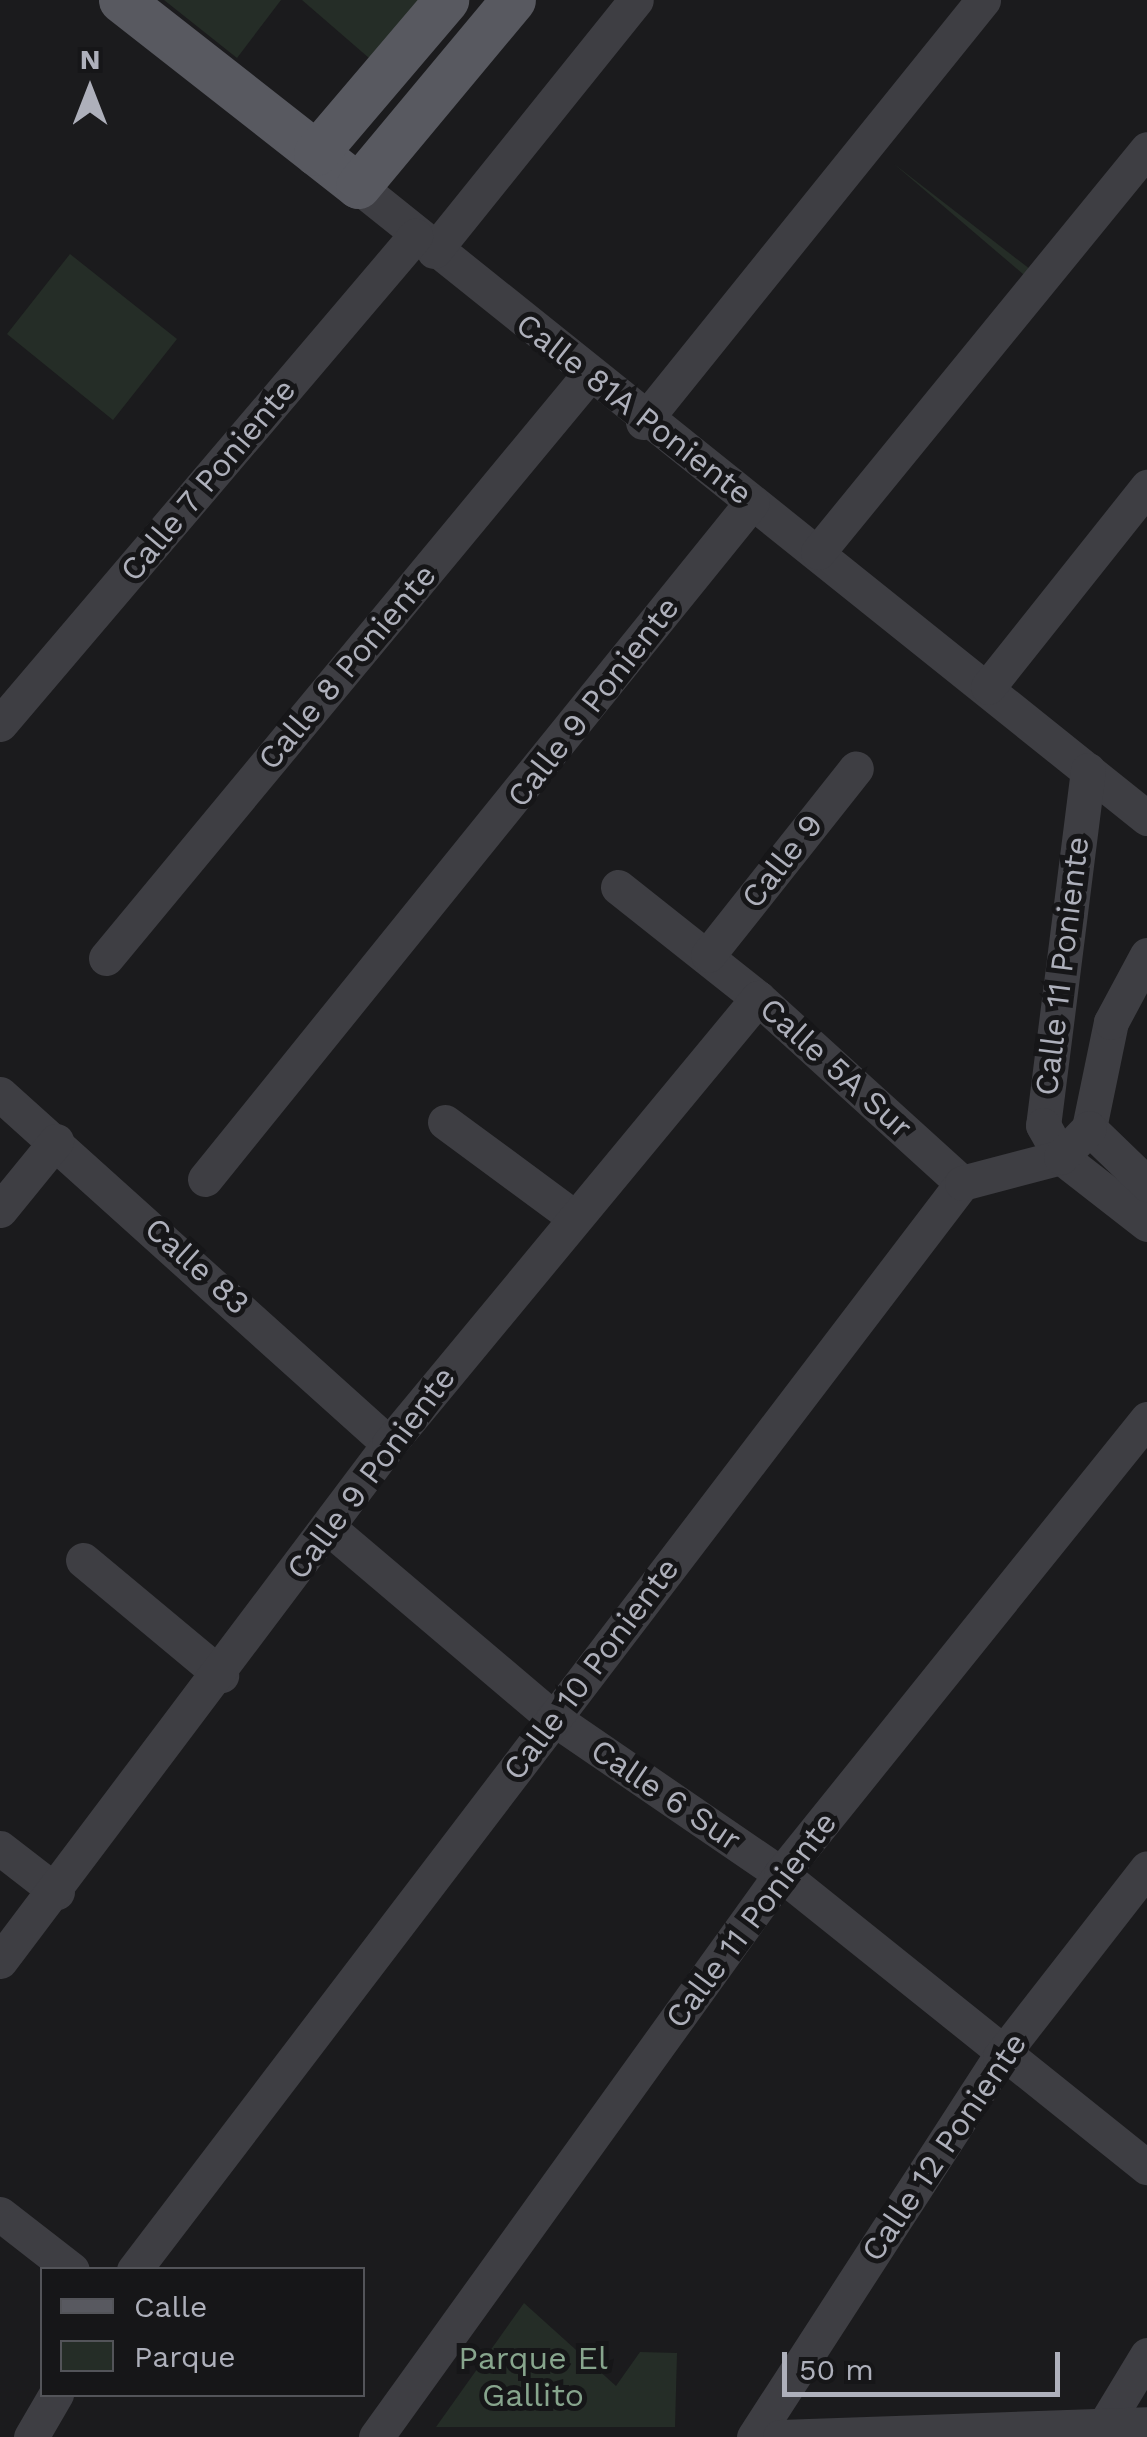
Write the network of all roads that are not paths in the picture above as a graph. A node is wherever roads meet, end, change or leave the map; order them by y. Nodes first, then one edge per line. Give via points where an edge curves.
1 (121, 0) edge
2 (446, 0) edge
3 (513, 0) edge
4 (636, 0) edge
5 (983, 0) edge
6 (1147, 149) edge
7 (316, 153) junction
8 (358, 186) junction
9 (425, 244) junction
10 (588, 376) junction
11 (643, 422) junction
12 (1147, 486) edge
13 (752, 502) junction
14 (818, 552) junction
15 (988, 687) junction
16 (0, 724) edge
17 (856, 768) dead end
18 (1088, 770) junction
19 (1147, 818) edge
20 (618, 886) dead end
21 (708, 955) junction
22 (1147, 956) edge
23 (106, 958) dead end
24 (758, 998) junction
25 (0, 1094) edge
26 (445, 1122) dead end
27 (1090, 1128) junction
28 (56, 1141) junction
29 (1061, 1157) junction
30 (205, 1179) dead end
31 (962, 1183) junction
32 (1147, 1184) edge
33 (0, 1210) edge
34 (570, 1214) junction
35 (1147, 1224) edge
36 (1147, 1419) edge
37 (390, 1444) junction
38 (330, 1529) junction
39 (83, 1560) dead end
40 (222, 1676) junction
41 (553, 1718) junction
42 (0, 1848) edge
43 (1147, 1868) edge
44 (780, 1874) junction
45 (57, 1892) junction
46 (0, 1962) edge
47 (1000, 2057) junction
48 (1147, 2167) edge
49 (0, 2214) edge
50 (68, 2267) edge
51 (136, 2267) edge
52 (1147, 2354) edge
53 (54, 2397) edge
54 (1147, 2424) edge
55 (1104, 2426) junction
56 (31, 2437) edge
57 (376, 2437) edge
58 (754, 2437) edge
59 (780, 2437) edge

1 - 7 main road, Calle 81A Poniente
2 - 7 main road
3 - 8 main road
4 - 9 street, Calle 7 Poniente
5 - 11 street
6 - 14 street
7 - 8 main road, Calle 81A Poniente
8 - 9 street, Calle 81A Poniente
9 - 10 street, Calle 81A Poniente
9 - 16 street, Calle 7 Poniente
10 - 11 street, Calle 81A Poniente
10 - 23 street, Calle 8 Poniente
11 - 13 street, Calle 81A Poniente
12 - 15 street
13 - 14 street, Calle 81A Poniente
13 - 30 street, Calle 9 Poniente
14 - 15 street, Calle 81A Poniente
15 - 18 street, Calle 81A Poniente
17 - 21 street, Calle 9
18 - 19 street, Calle 81A Poniente
18 - 29 street, Calle 11 Poniente via 1043,1125
20 - 21 street, Calle 5A Sur
21 - 24 street, Calle 5A Sur
22 - 27 street via 1111,1022
24 - 31 street, Calle 5A Sur
24 - 34 street, Calle 9 Poniente
25 - 28 street, Calle 83
26 - 34 street
27 - 29 street
27 - 32 street
28 - 33 street
28 - 37 street, Calle 83
29 - 31 street
29 - 35 street
31 - 41 street, Calle 10 Poniente
34 - 37 street, Calle 9 Poniente
36 - 44 street, Calle 11 Poniente
37 - 38 street, Calle 9 Poniente
38 - 40 street, Calle 9 Poniente
38 - 41 street, Calle 6 Sur
39 - 40 street
40 - 45 street, Calle 9 Poniente
41 - 44 street, Calle 6 Sur
41 - 51 street, Calle 10 Poniente
42 - 45 street
43 - 47 street, Calle 12 Poniente
44 - 47 street, Calle 6 Sur
44 - 57 street, Calle 11 Poniente
45 - 46 street, Calle 9 Poniente
47 - 48 street, Calle 6 Sur
47 - 58 street, Calle 12 Poniente
49 - 50 street
52 - 55 street
53 - 56 street
54 - 55 street
55 - 59 street

